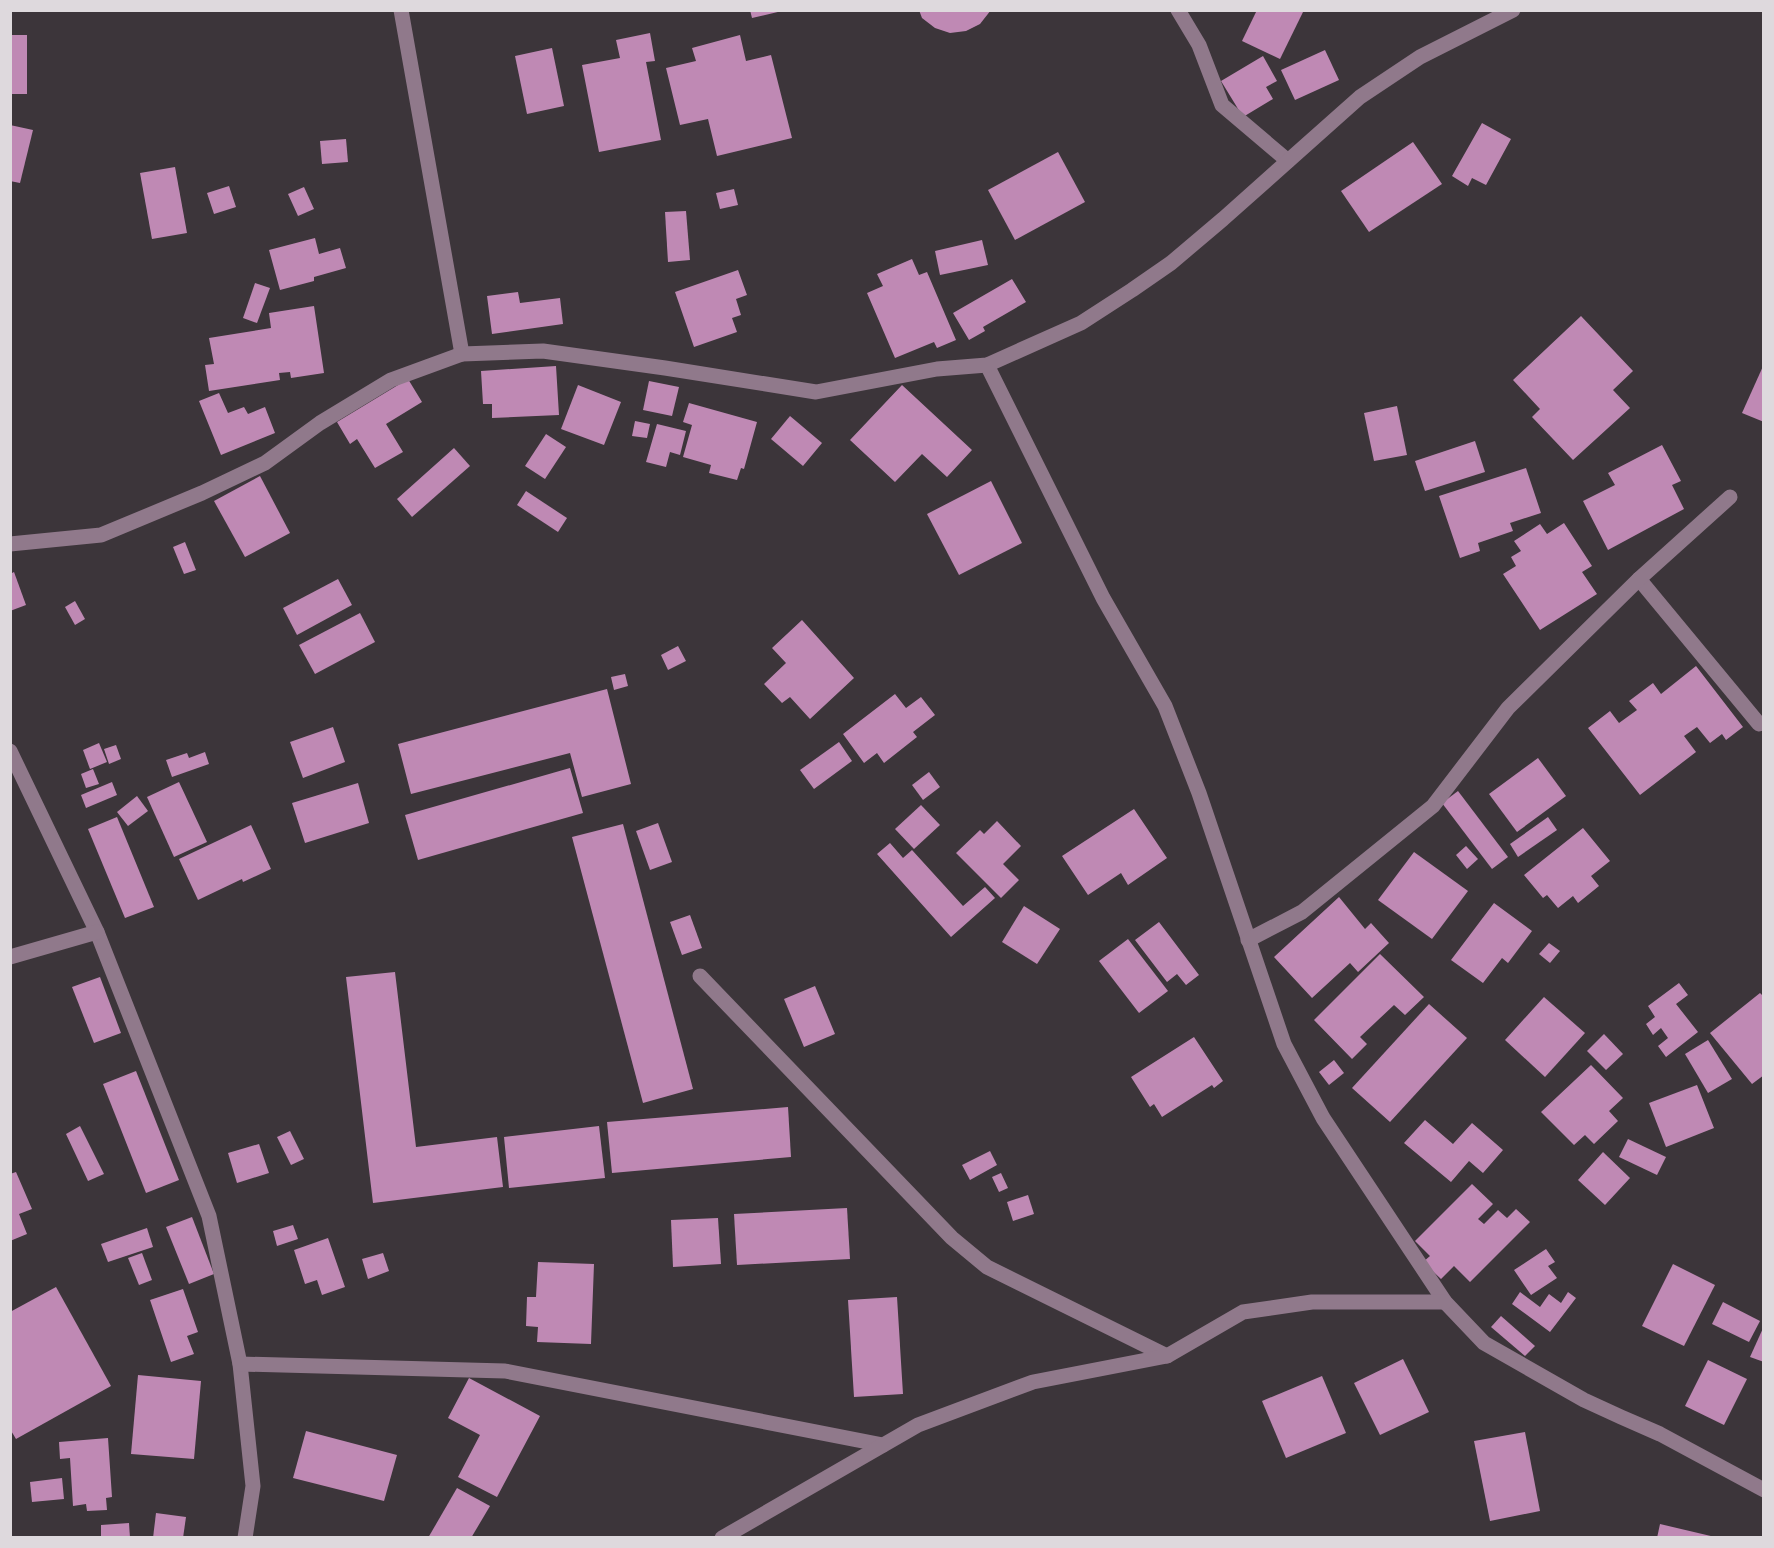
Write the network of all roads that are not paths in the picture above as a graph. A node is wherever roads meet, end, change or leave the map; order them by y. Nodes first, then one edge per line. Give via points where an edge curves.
1 (401, 10) edge
2 (1178, 10) edge
3 (1513, 10) edge
4 (1288, 161) junction
5 (462, 354) junction
6 (987, 365) junction
7 (1730, 497) dead end
8 (10, 543) edge
9 (1639, 579) junction
10 (1759, 724) dead end
11 (10, 751) edge
12 (98, 932) junction
13 (1248, 940) junction
14 (10, 957) edge
15 (700, 976) dead end
16 (1445, 1302) junction
17 (1167, 1356) junction
18 (240, 1364) junction
19 (883, 1445) junction
20 (1764, 1490) edge
21 (245, 1538) edge
22 (722, 1538) edge

1 - 5 street
2 - 4 street via 1199,45 1222,105
3 - 4 street via 1403,68 1360,97
4 - 6 street via 1132,290 1081,323
5 - 6 street via 543,351 816,392 937,369
5 - 8 street via 391,380 320,423 265,463 202,493 101,535
6 - 13 street via 1102,598 1166,706
7 - 9 street
9 - 10 street
9 - 13 street via 1508,708 1433,806 1302,912
11 - 12 street
12 - 14 street
12 - 18 street via 209,1216
13 - 16 street via 1284,1044 1323,1118
15 - 17 street via 951,1238 987,1267
16 - 17 street via 1312,1302 1243,1312
16 - 20 street via 1484,1343 1584,1400 1660,1434
17 - 19 street via 1033,1382 918,1425
18 - 19 street via 505,1371
18 - 21 street via 253,1486
19 - 22 street

